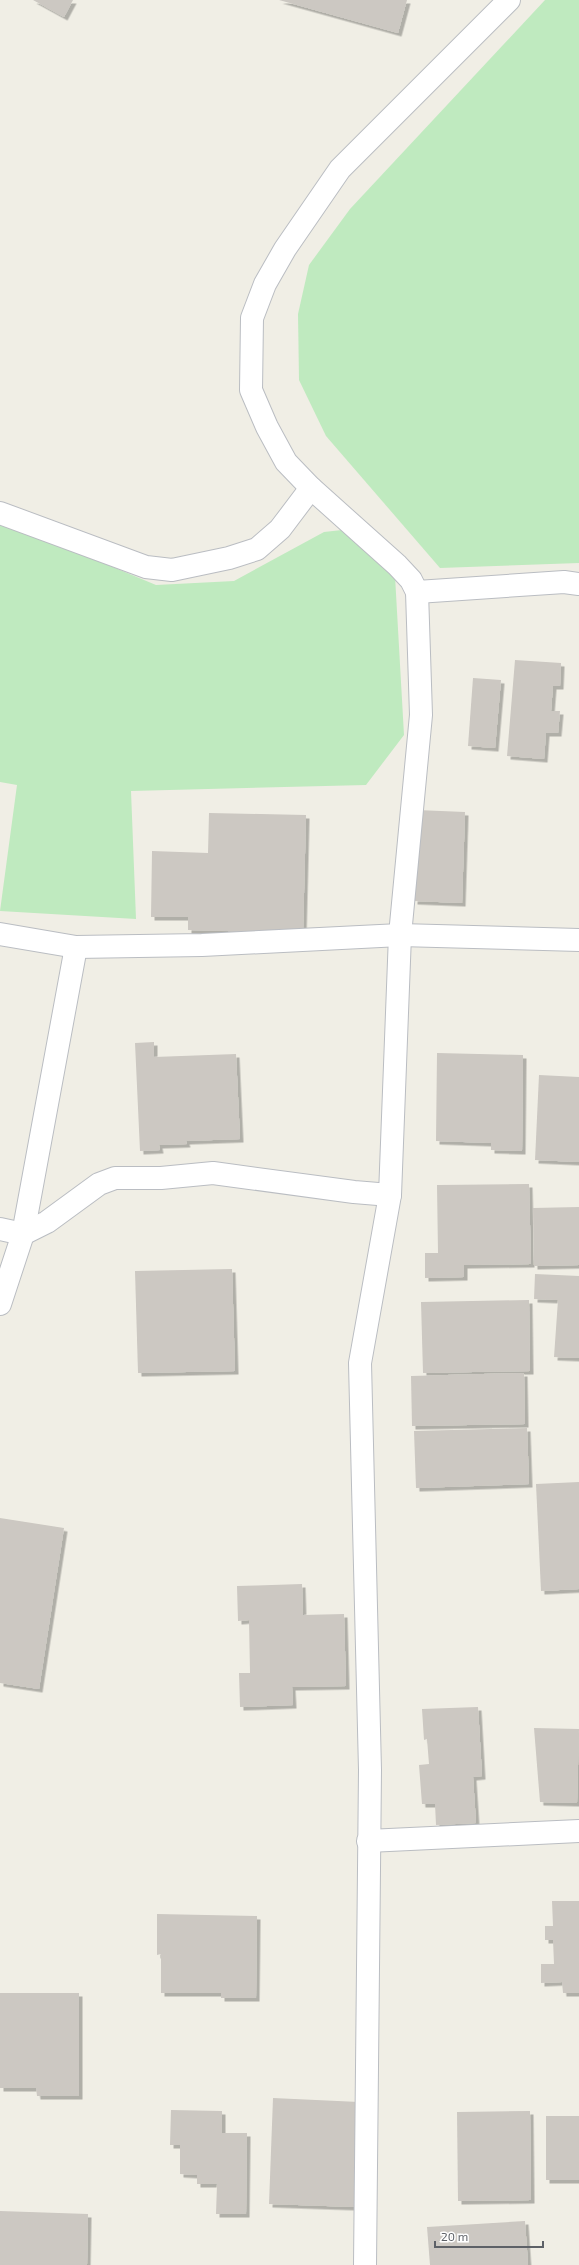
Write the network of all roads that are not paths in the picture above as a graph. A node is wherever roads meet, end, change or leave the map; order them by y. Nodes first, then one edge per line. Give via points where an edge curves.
1 (509, 0) edge
2 (310, 488) junction
3 (0, 513) edge
4 (579, 584) edge
5 (417, 592) junction
6 (0, 934) edge
7 (400, 934) junction
8 (579, 940) edge
9 (76, 948) junction
10 (390, 1195) junction
11 (0, 1229) edge
12 (23, 1234) junction
13 (0, 1304) edge
14 (579, 1830) edge
15 (368, 1841) junction
16 (365, 2265) edge

1 - 2 street via 340,169 285,249 265,284 252,318 251,390 266,427 286,462
2 - 3 street via 280,529 257,549 229,558 172,570 146,567
2 - 5 street via 397,565
4 - 5 street via 564,582
5 - 7 street via 421,715
6 - 9 street
7 - 8 street
7 - 9 street via 202,945
7 - 10 street
9 - 12 street
10 - 12 street via 213,1173 161,1178 115,1178 98,1184 47,1222
10 - 15 street via 360,1363 370,1770
11 - 12 street
12 - 13 street
14 - 15 street
15 - 16 street

